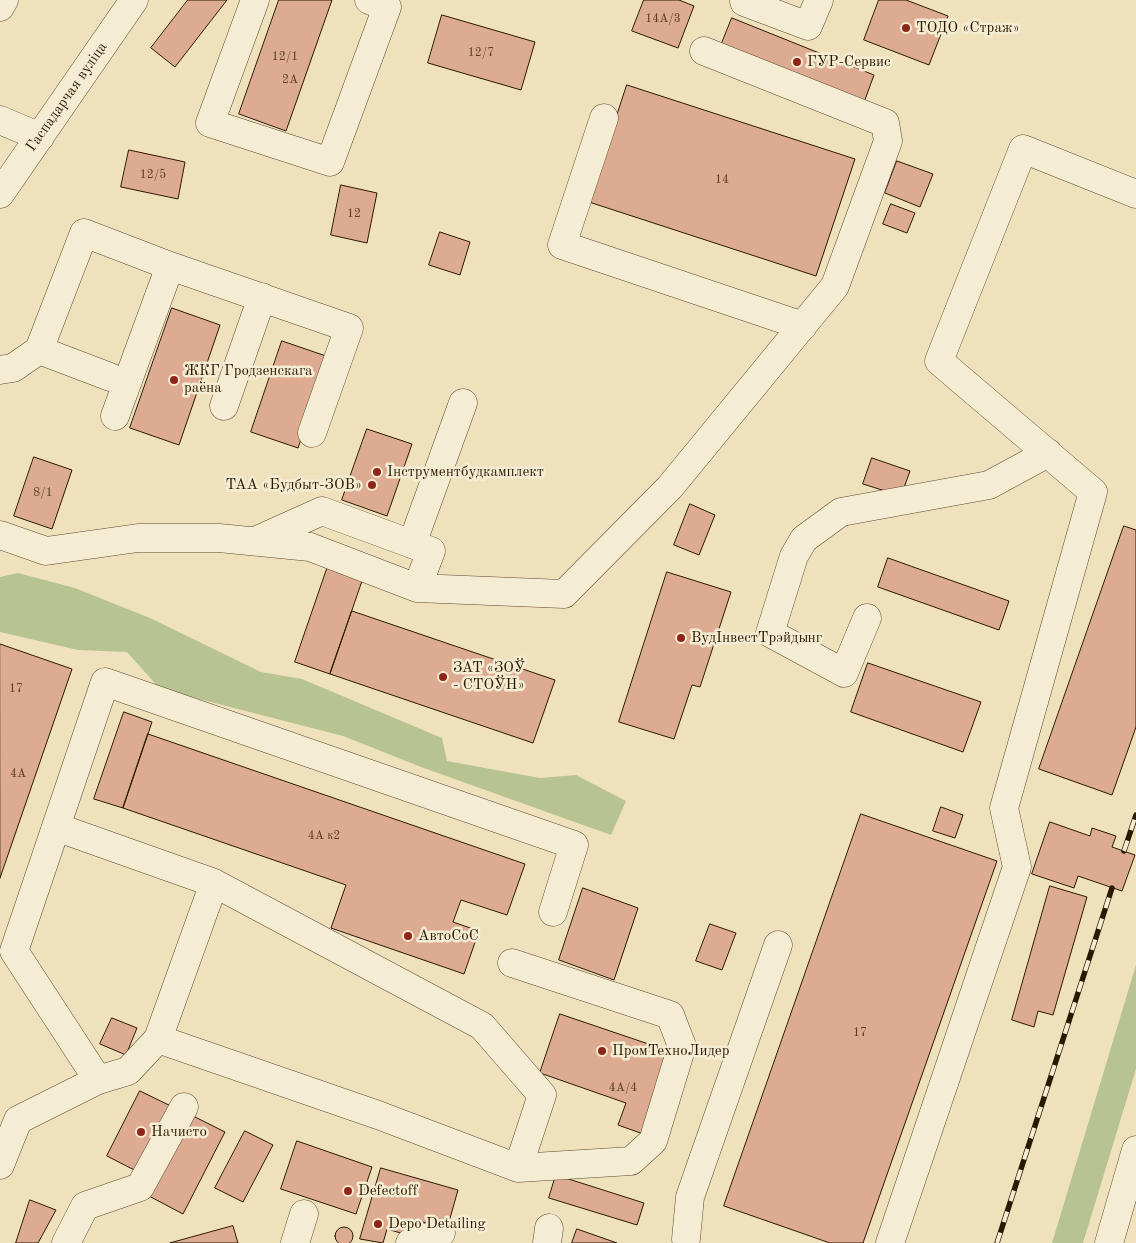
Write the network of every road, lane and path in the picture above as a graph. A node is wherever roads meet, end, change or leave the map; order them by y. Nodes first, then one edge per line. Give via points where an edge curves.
1 (4, 0) edge
2 (134, 0) edge
3 (255, 0) edge
4 (369, 0) edge
5 (744, 0) edge
6 (819, 0) edge
7 (0, 7) edge
8 (704, 51) dead end
9 (604, 118) dead end
10 (0, 120) edge
11 (40, 137) junction
12 (0, 194) edge
13 (1136, 194) edge
14 (170, 266) junction
15 (262, 297) junction
16 (803, 326) junction
17 (40, 350) junction
18 (0, 370) edge
19 (110, 377) dead end
20 (463, 403) dead end
21 (224, 406) dead end
22 (114, 416) dead end
23 (312, 433) dead end
24 (1048, 453) junction
25 (0, 535) edge
26 (253, 542) junction
27 (412, 544) junction
28 (417, 588) junction
29 (867, 618) dead end
30 (56, 826) junction
31 (214, 883) junction
32 (552, 912) dead end
33 (778, 945) dead end
34 (512, 963) dead end
35 (158, 1039) junction
36 (98, 1080) junction
37 (184, 1107) dead end
38 (1136, 1150) edge
39 (0, 1165) edge
40 (518, 1168) junction
41 (304, 1214) dead end
42 (441, 1233) dead end
43 (690, 1242) edge
44 (66, 1243) edge
45 (295, 1243) edge
46 (410, 1243) edge
47 (890, 1243) edge
48 (1109, 1243) edge

1 - 7 street
2 - 11 street, Гаспадарчая вуліца
3 - 4 street via 210,123 330,162 387,7
5 - 6 street via 808,26
8 - 16 street via 885,123 888,141 835,286
9 - 16 street via 562,245
10 - 11 street
11 - 12 street, Гаспадарчая вуліца
13 - 24 street via 1023,149 939,361
14 - 15 street
14 - 17 street via 84,233
14 - 22 street
15 - 21 street
15 - 23 street via 349,328
16 - 28 street via 670,487 564,594
17 - 18 street via 13,368
17 - 19 street
20 - 27 street
24 - 29 street via 989,484 841,512 804,539 794,556 770,633 844,673
24 - 47 street via 1094,492 1004,808 1017,867
25 - 26 street via 46,551 138,538 219,538
26 - 27 street via 322,511
26 - 28 street via 310,548
27 - 28 street via 431,551
30 - 31 street
30 - 32 street via 105,682 574,845
30 - 36 street via 14,951
31 - 35 street
31 - 40 street via 482,1026 542,1095
33 - 43 street via 690,1197
34 - 40 street via 670,1015 682,1046 653,1141 631,1161
35 - 36 street via 128,1071
35 - 40 street via 378,1115
36 - 39 street via 18,1120
37 - 44 street via 140,1187 85,1206
38 - 48 street
41 - 45 street
42 - 46 street

